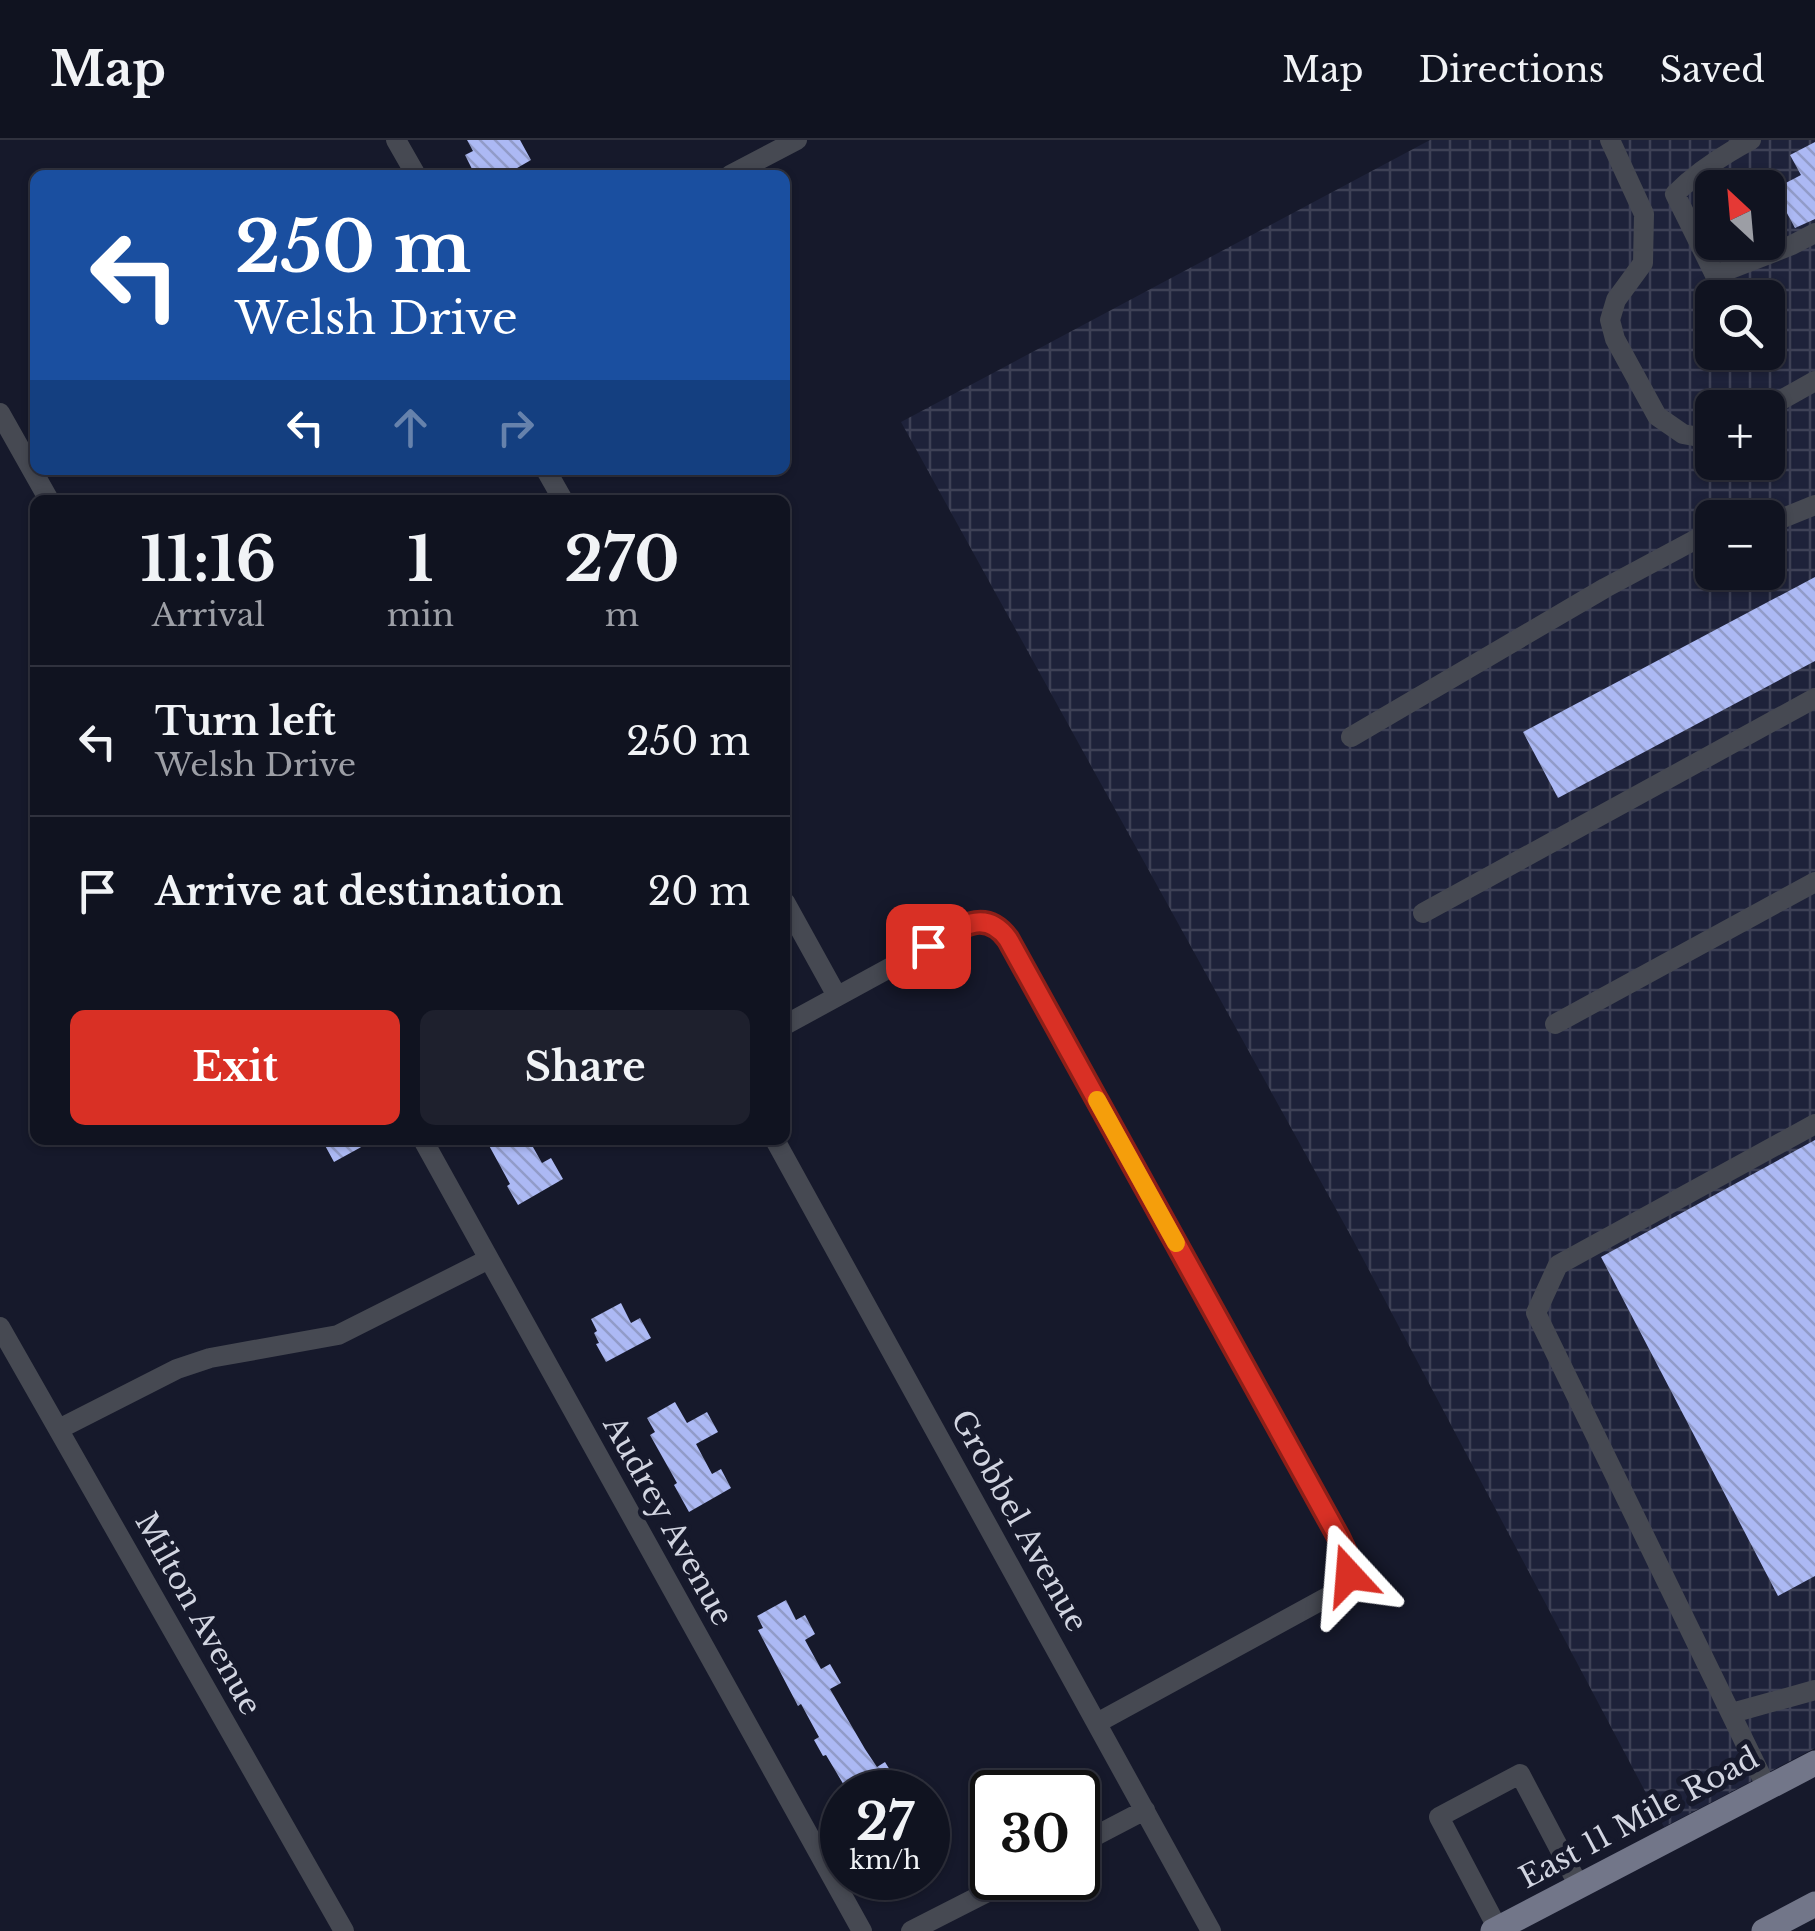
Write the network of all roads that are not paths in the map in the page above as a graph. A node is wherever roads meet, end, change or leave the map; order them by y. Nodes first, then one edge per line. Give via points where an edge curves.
1 (396, 140) edge
2 (797, 140) edge
3 (1610, 140) edge
4 (1751, 140) edge
5 (413, 170) edge
6 (740, 170) edge
7 (1815, 233) edge
8 (1815, 382) edge
9 (1785, 398) edge
10 (0, 412) edge
11 (1695, 435) edge
12 (30, 466) edge
13 (1815, 506) edge
14 (1785, 517) edge
15 (1695, 539) edge
16 (1815, 698) edge
17 (1351, 737) dead end
18 (1815, 882) edge
19 (790, 911) edge
20 (1422, 913) dead end
21 (838, 996) junction
22 (790, 1022) edge
23 (1554, 1024) dead end
24 (1815, 1124) edge
25 (426, 1145) edge
26 (777, 1145) edge
27 (488, 1259) junction
28 (0, 1327) edge
29 (59, 1428) junction
30 (1815, 1690) edge
31 (1732, 1714) junction
32 (1097, 1724) junction
33 (1815, 1763) edge
34 (1767, 1788) junction
35 (1145, 1810) junction
36 (1100, 1834) edge
37 (1579, 1886) junction
38 (972, 1900) edge
39 (1815, 1904) edge
40 (1495, 1930) edge
41 (344, 1931) edge
42 (862, 1931) edge
43 (911, 1931) edge
44 (1211, 1931) edge
45 (1764, 1931) edge

1 - 5 street
2 - 6 street
3 - 11 street via 1644,214 1643,263 1616,300 1614,339 1658,416
4 - 7 street via 1695,174 1676,194 1715,276
8 - 9 street
10 - 12 street
13 - 14 street
15 - 17 street
16 - 20 street
18 - 23 street
19 - 21 street
21 - 22 street
21 - 32 street via 970,924 1001,929 1347,1555 1349,1575 1339,1590
24 - 31 street via 1558,1265 1536,1313
25 - 27 street, Audrey Avenue
26 - 32 street, Grobbel Avenue
27 - 29 street via 338,1335 177,1369
27 - 42 street, Audrey Avenue
28 - 29 street, Milton Avenue
29 - 41 street, Milton Avenue
30 - 31 street
31 - 34 street
32 - 35 street, Grobbel Avenue
33 - 34 main road, East 11 Mile Road
34 - 37 main road, East 11 Mile Road
35 - 36 street
35 - 44 street, Grobbel Avenue
37 - 40 main road, East 11 Mile Road
37 - 40 street via 1520,1774 1439,1817
38 - 43 street
39 - 45 main road

